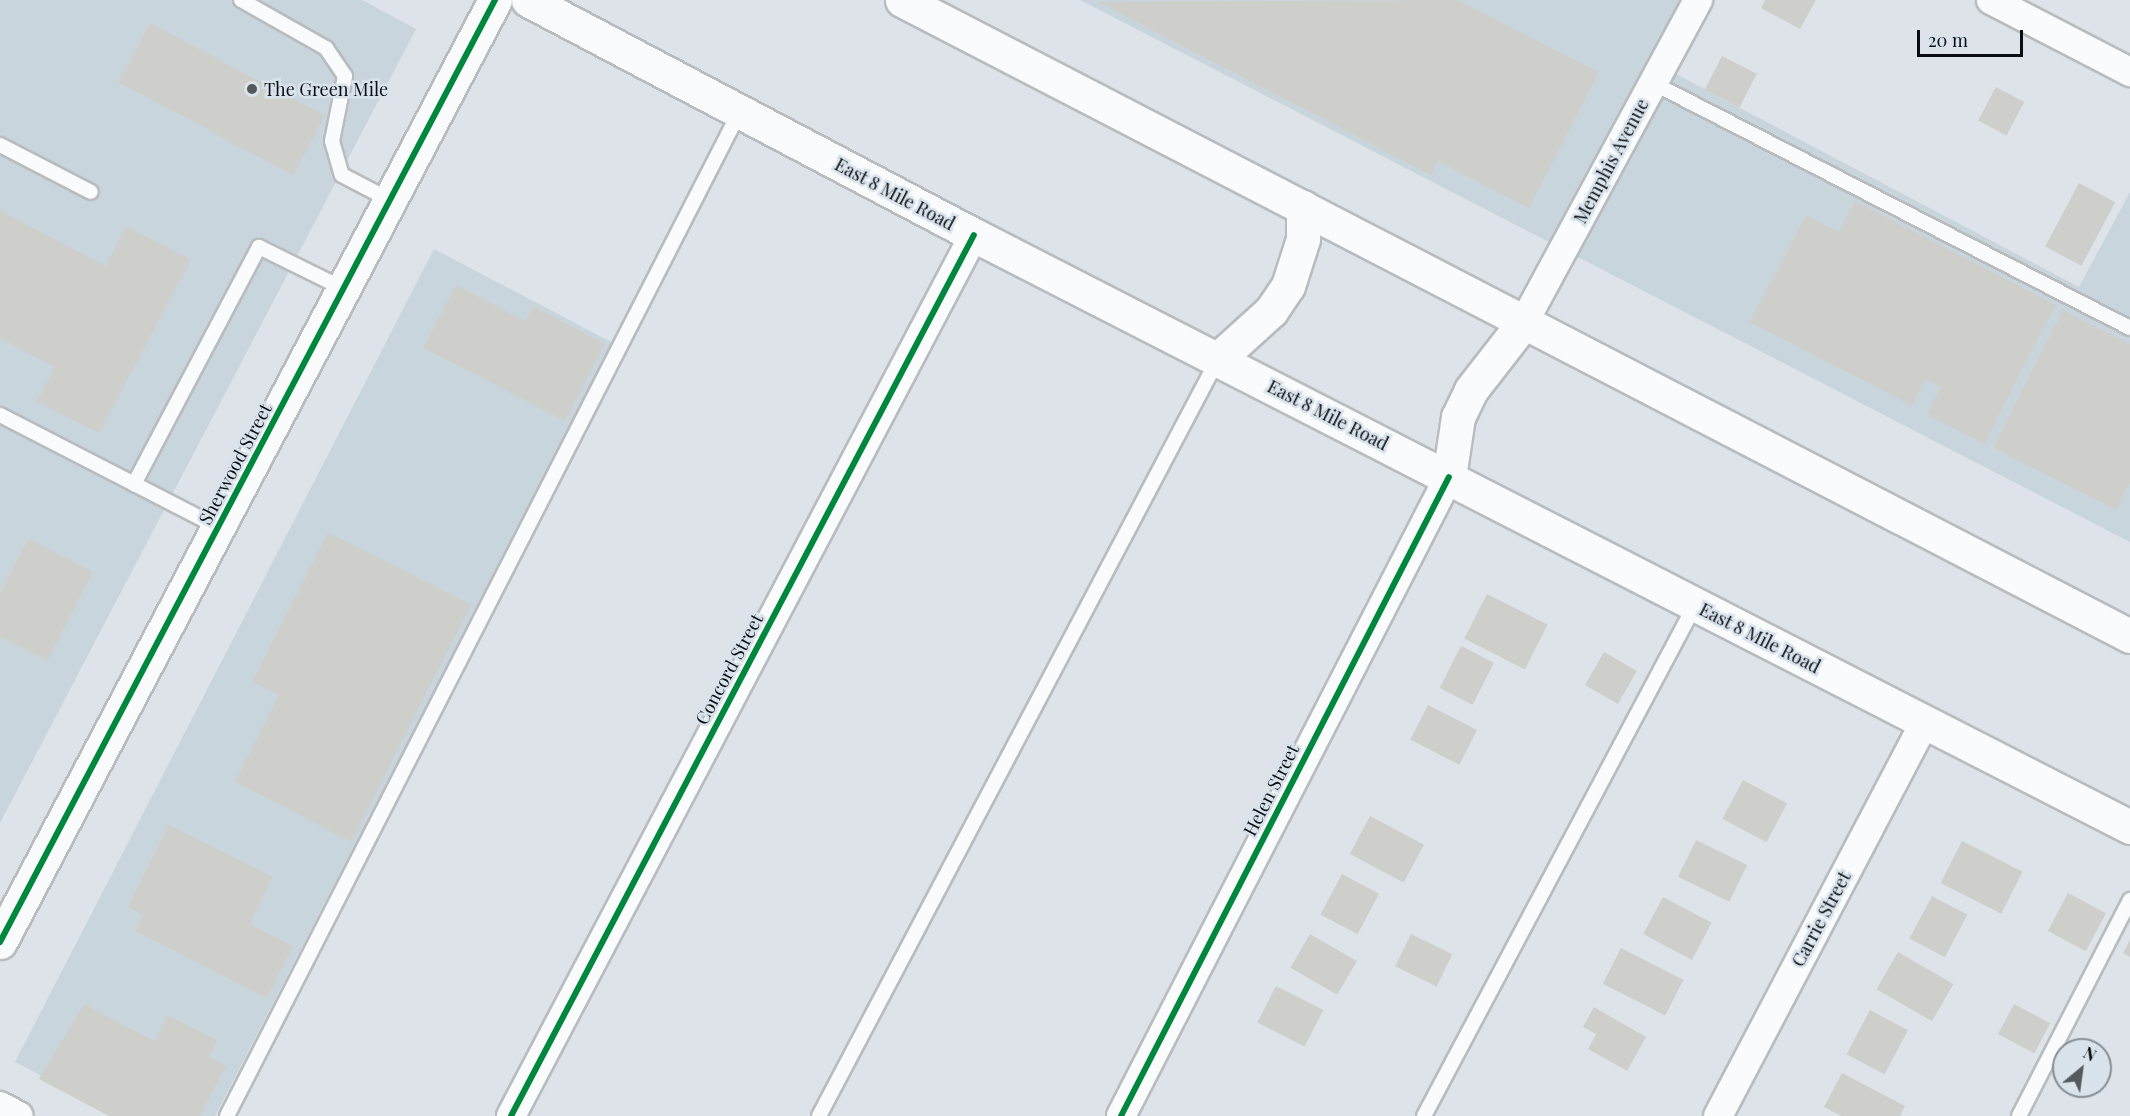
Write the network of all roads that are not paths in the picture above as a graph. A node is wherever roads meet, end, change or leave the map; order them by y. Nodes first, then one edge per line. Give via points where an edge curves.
1 (241, 0) edge
2 (495, 0) edge
3 (528, 0) edge
4 (902, 0) edge
5 (1698, 0) edge
6 (1991, 0) edge
7 (2130, 72) edge
8 (1653, 82) junction
9 (740, 111) junction
10 (0, 146) edge
11 (91, 192) dead end
12 (390, 200) junction
13 (1303, 207) junction
14 (974, 235) junction
15 (344, 289) junction
16 (1524, 322) junction
17 (2130, 328) edge
18 (1218, 359) junction
19 (0, 415) edge
20 (1449, 477) junction
21 (134, 484) junction
22 (218, 527) junction
23 (1695, 605) junction
24 (2127, 628) edge
25 (1924, 723) junction
26 (2130, 827) edge
27 (2130, 900) edge
28 (0, 942) edge
29 (0, 1106) edge
30 (19, 1116) edge
31 (227, 1116) edge
32 (511, 1116) edge
33 (819, 1116) edge
34 (1121, 1116) edge
35 (1424, 1116) edge
36 (1718, 1116) edge
37 (2019, 1116) edge

1 - 12 lane via 326,48 345,76 332,141 342,175
2 - 12 main road, Sherwood Street
3 - 9 main road, East 8 Mile Road
4 - 13 main road
5 - 8 street, Memphis Avenue
6 - 7 street
8 - 16 street, Memphis Avenue
8 - 17 lane
9 - 14 main road, East 8 Mile Road
9 - 31 lane
10 - 11 lane
12 - 15 main road, Sherwood Street
13 - 16 main road
13 - 18 main road via 1304,239 1288,286 1271,311
14 - 18 main road, East 8 Mile Road
14 - 32 street, Concord Street
15 - 21 lane via 259,247
15 - 22 main road, Sherwood Street
16 - 20 main road via 1471,390 1458,417
16 - 24 main road
18 - 20 main road, East 8 Mile Road
18 - 33 lane
19 - 21 lane
20 - 23 main road, East 8 Mile Road
20 - 34 street, Helen Street
21 - 22 lane
22 - 28 main road, Sherwood Street
23 - 25 main road, East 8 Mile Road
23 - 35 lane
25 - 26 main road, East 8 Mile Road
25 - 36 street, Carrie Street
27 - 37 lane
29 - 30 street

